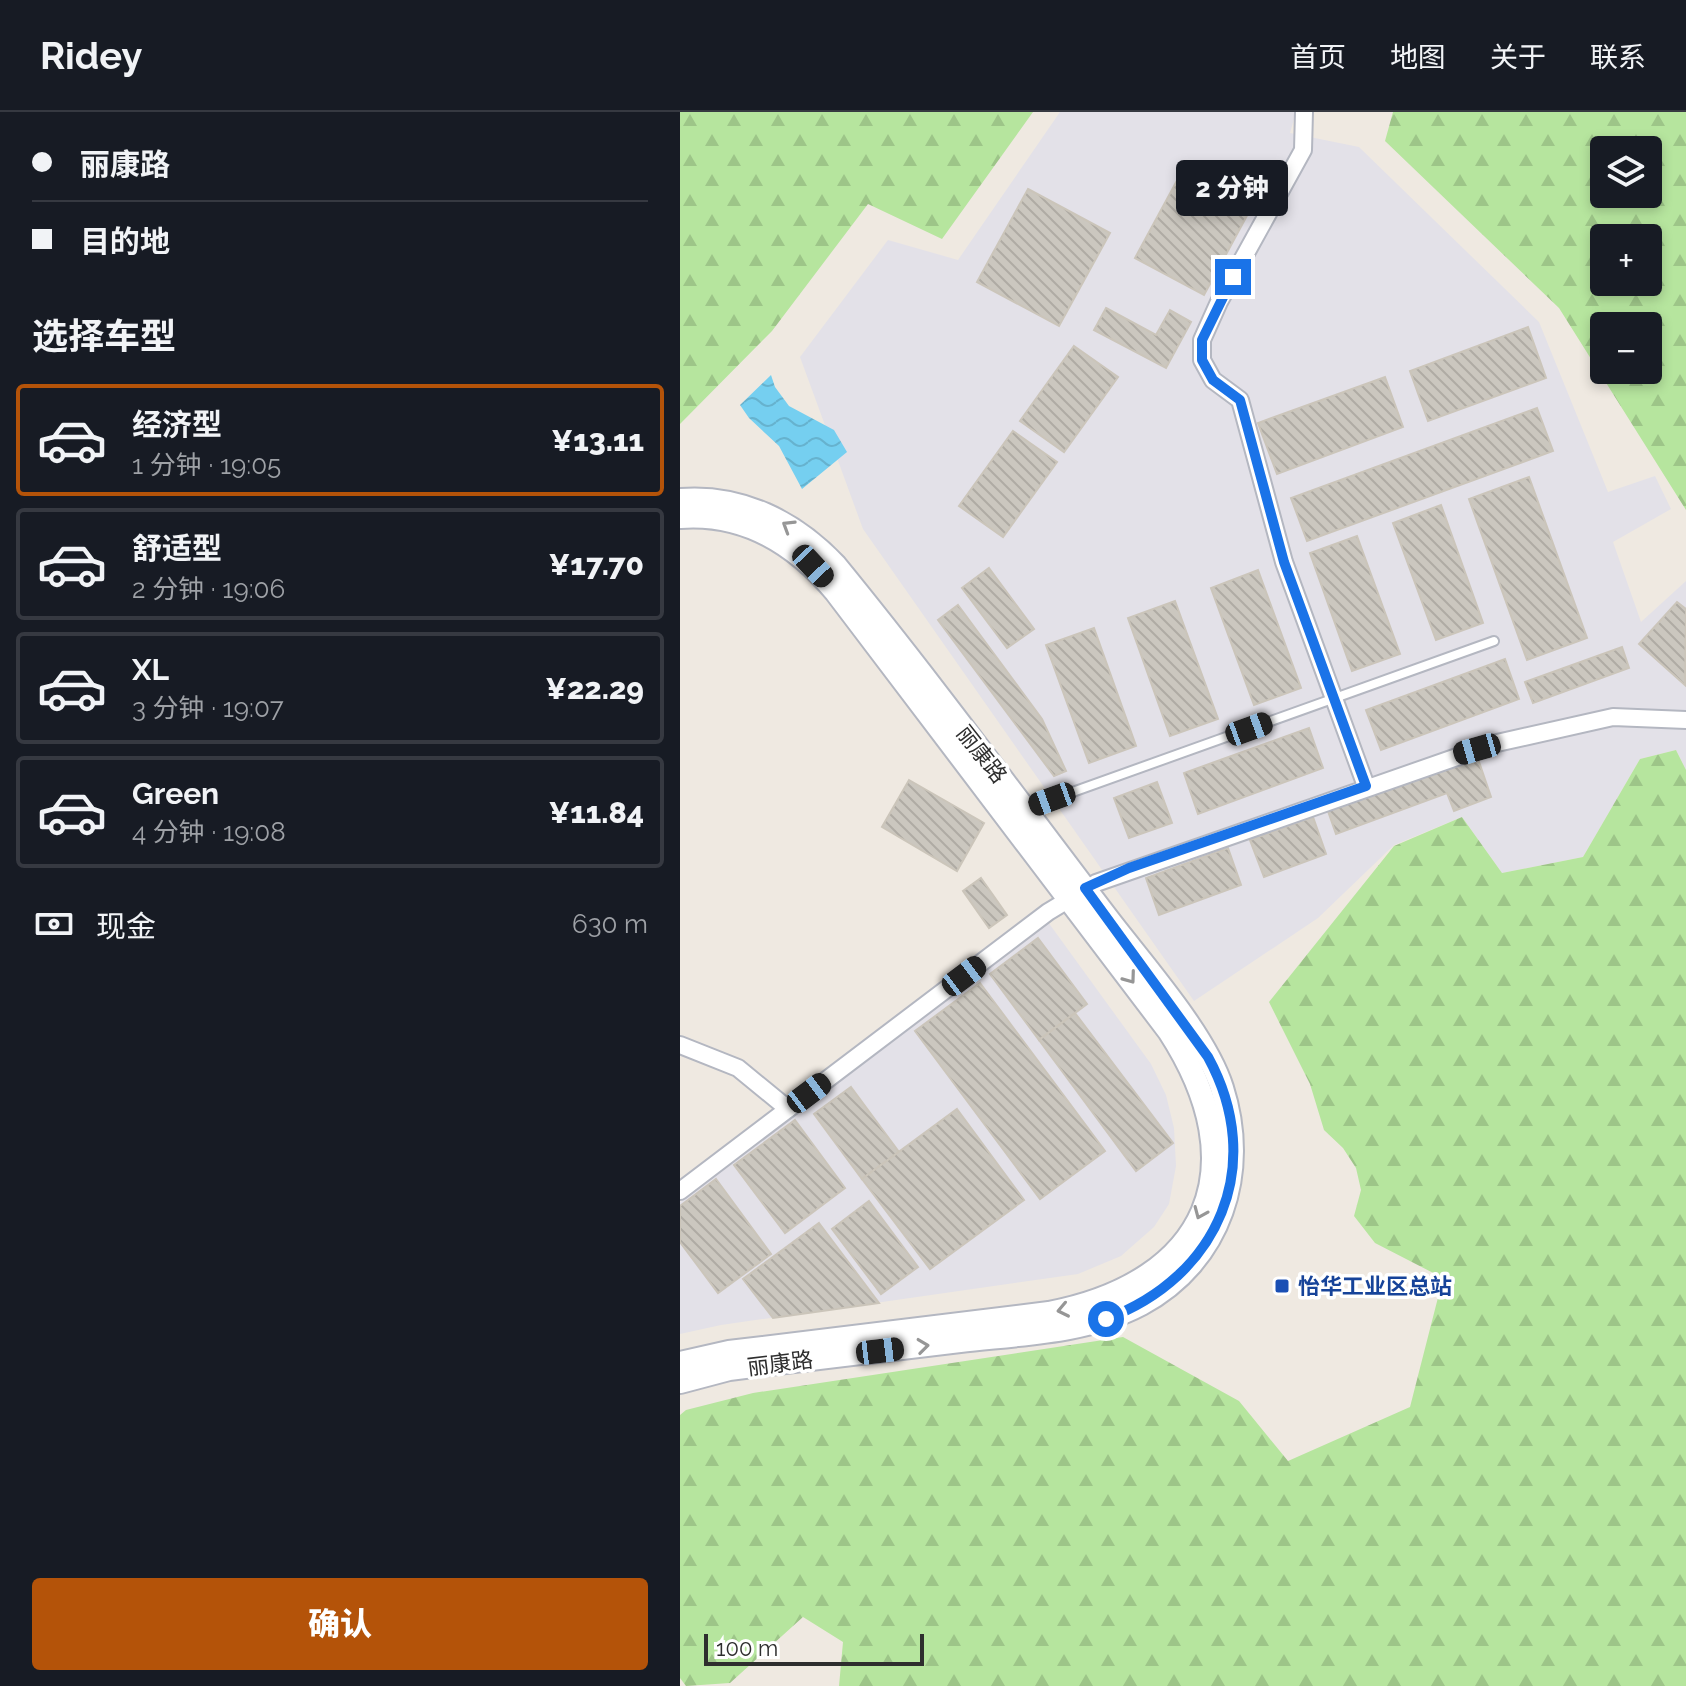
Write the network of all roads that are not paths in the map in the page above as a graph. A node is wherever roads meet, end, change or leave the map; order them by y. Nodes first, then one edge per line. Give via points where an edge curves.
1 (1304, 112) edge
2 (680, 500) edge
3 (680, 517) edge
4 (1494, 641) dead end
5 (1334, 698) junction
6 (1686, 720) edge
7 (1366, 786) junction
8 (1024, 809) junction
9 (1078, 892) junction
10 (680, 1045) edge
11 (788, 1109) junction
12 (680, 1191) edge
13 (680, 1363) edge
14 (680, 1382) edge

1 - 5 street via 1303,150 1219,302 1202,340 1202,360 1213,380 1240,400 1284,562
8 -> 2 street, 丽康路 via 812,542 761,512
3 - 9 street, 丽康路 via 717,518 760,530 813,566
4 - 5 lane
5 - 7 street
5 - 8 lane
6 - 7 street via 1639,715 1591,719
7 - 9 street via 1129,868
8 - 9 street, 丽康路
9 - 11 street
9 -> 13 street, 丽康路 via 1169,1031 1206,1100 1213,1138 1212,1178 1200,1216 1180,1249 1141,1282 1075,1308 729,1352
14 -> 9 street, 丽康路 via 729,1369 1076,1327 1143,1303 1193,1264 1213,1235 1231,1181 1233,1146 1222,1085 1184,1021
10 - 11 street via 738,1068
11 - 12 street

